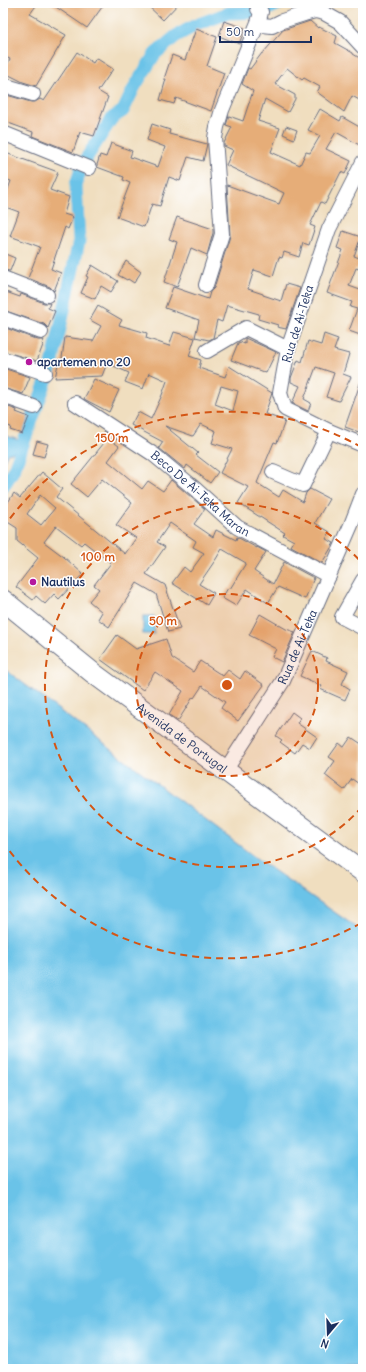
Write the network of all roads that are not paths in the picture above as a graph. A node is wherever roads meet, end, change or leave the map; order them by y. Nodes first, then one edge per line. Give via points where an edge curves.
1 (258, 11) edge
2 (363, 47) edge
3 (3, 85) edge
4 (33, 94) dead end
5 (3, 133) edge
6 (363, 162) edge
7 (89, 168) dead end
8 (3, 278) edge
9 (206, 285) dead end
10 (47, 295) dead end
11 (3, 318) edge
12 (41, 332) dead end
13 (288, 349) junction
14 (207, 351) dead end
15 (3, 359) edge
16 (45, 373) dead end
17 (3, 396) edge
18 (75, 404) dead end
19 (34, 407) dead end
20 (330, 431) junction
21 (363, 445) edge
22 (273, 472) dead end
23 (363, 494) edge
24 (329, 576) junction
25 (363, 580) edge
26 (3, 600) edge
27 (363, 628) edge
28 (225, 771) junction
29 (363, 872) edge

1 - 2 street via 263,26 272,26 315,11 324,13 340,22
1 - 9 street via 217,127 215,138 222,234
3 - 4 street
5 - 7 street
6 - 13 street, Rua de Ai-Teka via 329,229
8 - 10 street
11 - 12 street
13 - 14 street via 246,328
13 - 20 street, Rua de Ai-Teka via 280,393 285,409
15 - 16 street
17 - 19 street
18 - 24 street, Beco De Ai-Teka Maran via 153,454 237,527
20 - 21 street, Rua de Ai-Teka
20 - 22 street via 303,485
23 - 24 street, Rua de Ai-Teka
24 - 28 street, Rua de Ai-Teka via 283,681
25 - 27 street via 342,617
26 - 28 main road, Avenida de Portugal via 93,673
28 - 29 main road, Avenida de Portugal

